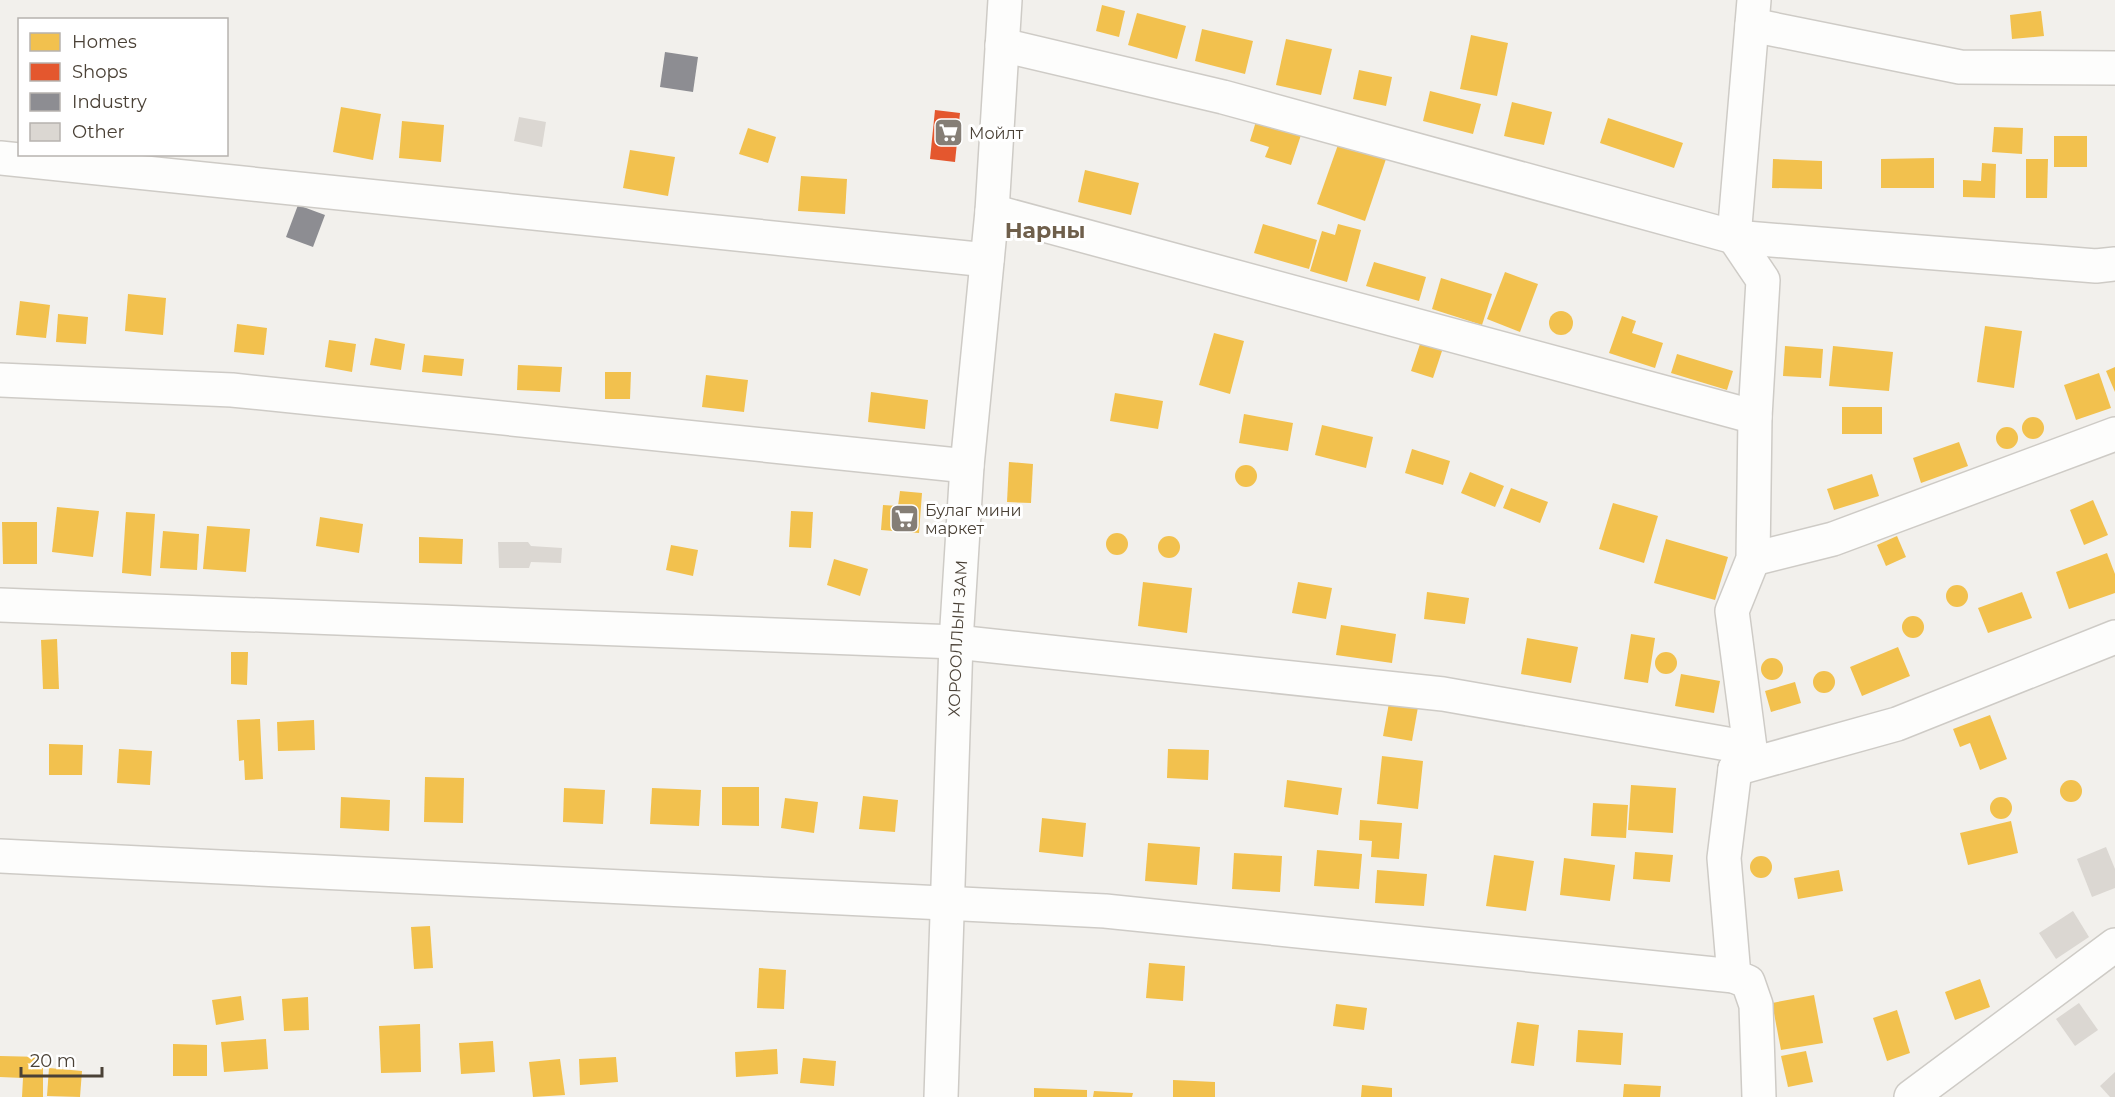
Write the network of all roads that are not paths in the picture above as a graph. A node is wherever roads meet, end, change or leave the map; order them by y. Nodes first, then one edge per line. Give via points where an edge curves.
1 (1005, 0) edge
2 (1750, 7) edge
3 (1002, 45) junction
4 (2115, 68) edge
5 (0, 158) edge
6 (992, 211) junction
7 (1734, 237) junction
8 (987, 260) junction
9 (2115, 264) edge
10 (0, 380) edge
11 (1755, 417) junction
12 (2115, 434) edge
13 (967, 466) junction
14 (1753, 560) junction
15 (0, 605) edge
16 (2115, 637) edge
17 (956, 642) junction
18 (1743, 759) junction
19 (0, 856) edge
20 (949, 902) junction
21 (2115, 945) edge
22 (1734, 976) junction
23 (941, 1097) edge
24 (1759, 1097) edge
25 (1911, 1097) edge

1 - 3 street, ХОРООЛЛЫН ЗАМ
2 - 4 street via 1960,67
2 - 7 street
3 - 6 street, ХОРООЛЛЫН ЗАМ
3 - 7 street via 1234,100
5 - 8 street
6 - 8 street, ХОРООЛЛЫН ЗАМ
6 - 11 street
7 - 9 street via 2096,266
7 - 11 street via 1763,280
8 - 13 street, ХОРООЛЛЫН ЗАМ
10 - 13 street via 232,390
11 - 14 street
12 - 14 street via 1833,539
13 - 17 street, ХОРООЛЛЫН ЗАМ
14 - 18 street via 1732,611
15 - 17 street
16 - 18 street via 1897,723
17 - 18 street via 1443,694
17 - 20 street, ХОРООЛЛЫН ЗАМ
18 - 22 street via 1724,858
19 - 20 street
20 - 22 street via 1105,911
20 - 23 street, ХОРООЛЛЫН ЗАМ
21 - 25 street
22 - 24 street via 1748,982 1756,1005

